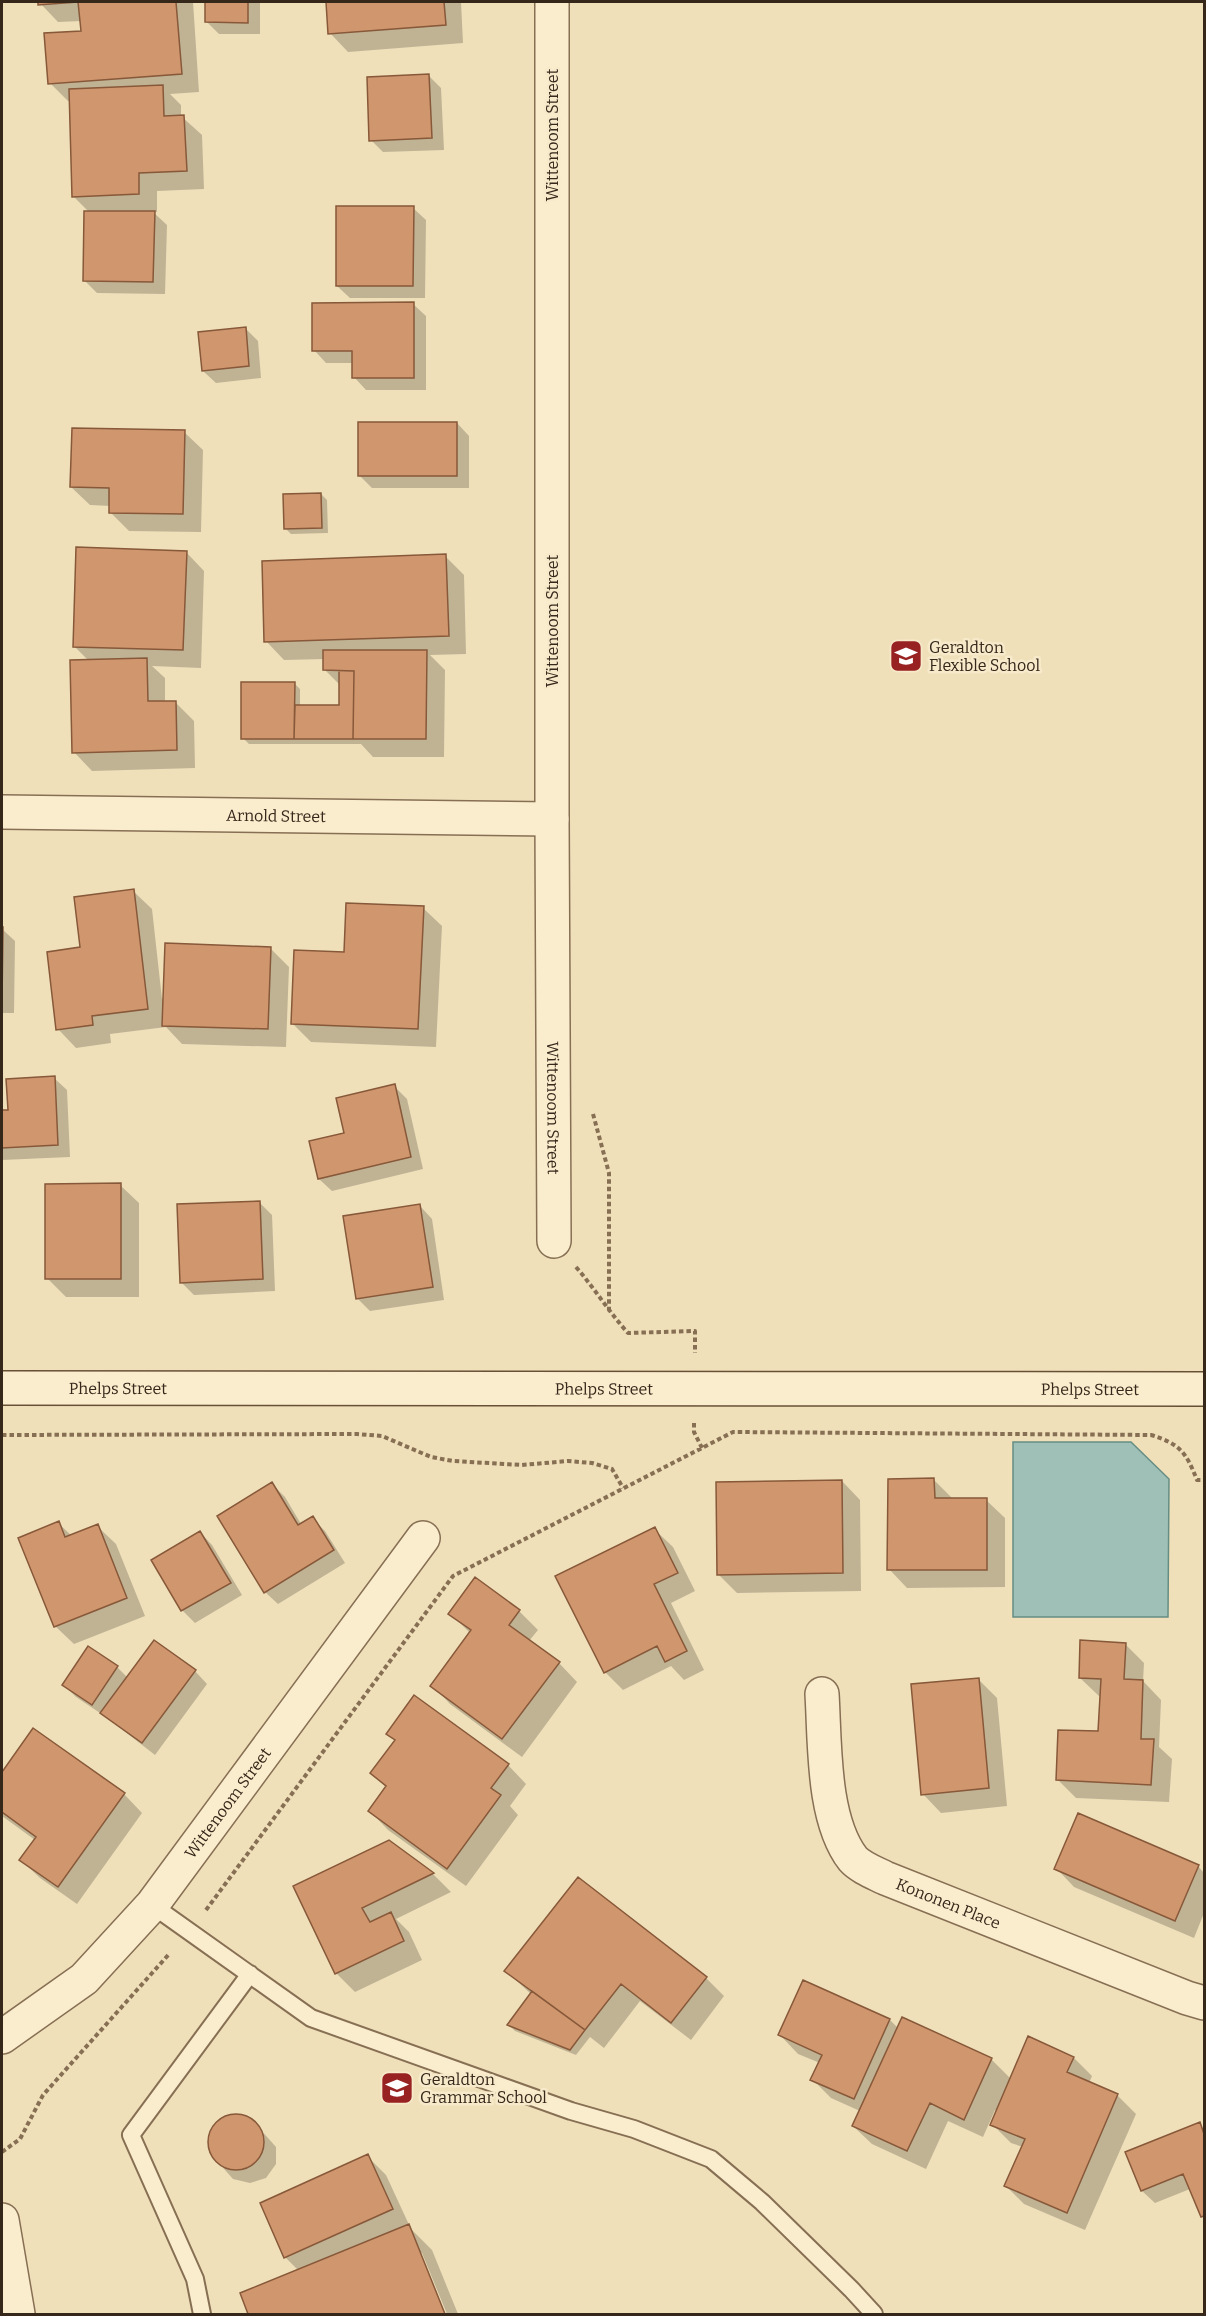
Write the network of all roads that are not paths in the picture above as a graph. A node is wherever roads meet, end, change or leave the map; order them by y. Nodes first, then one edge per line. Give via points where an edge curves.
1 (552, 2) edge
2 (2, 812) edge
3 (552, 819) junction
4 (554, 1241) road end
5 (2, 1388) edge
6 (1204, 1389) edge
7 (423, 1538) dead end
8 (822, 1694) dead end
9 (152, 1905) junction
10 (250, 1974) junction
11 (1204, 2003) edge
12 (2, 2037) edge
13 (2, 2220) edge
14 (18, 2314) edge
15 (202, 2314) edge
16 (874, 2314) edge

1 - 3 street, Wittenoom Street
2 - 3 street, Arnold Street
3 - 4 street, Wittenoom Street
5 - 6 street, Phelps Street
7 - 9 street, Wittenoom Street
8 - 11 street, Kononen Place via 828,1790 838,1829 854,1860 885,1878
9 - 10 lane
9 - 12 street, Wittenoom Street via 84,1979
10 - 15 lane via 131,2135 195,2279
10 - 16 lane via 311,2018 711,2159 762,2202
13 - 14 street

